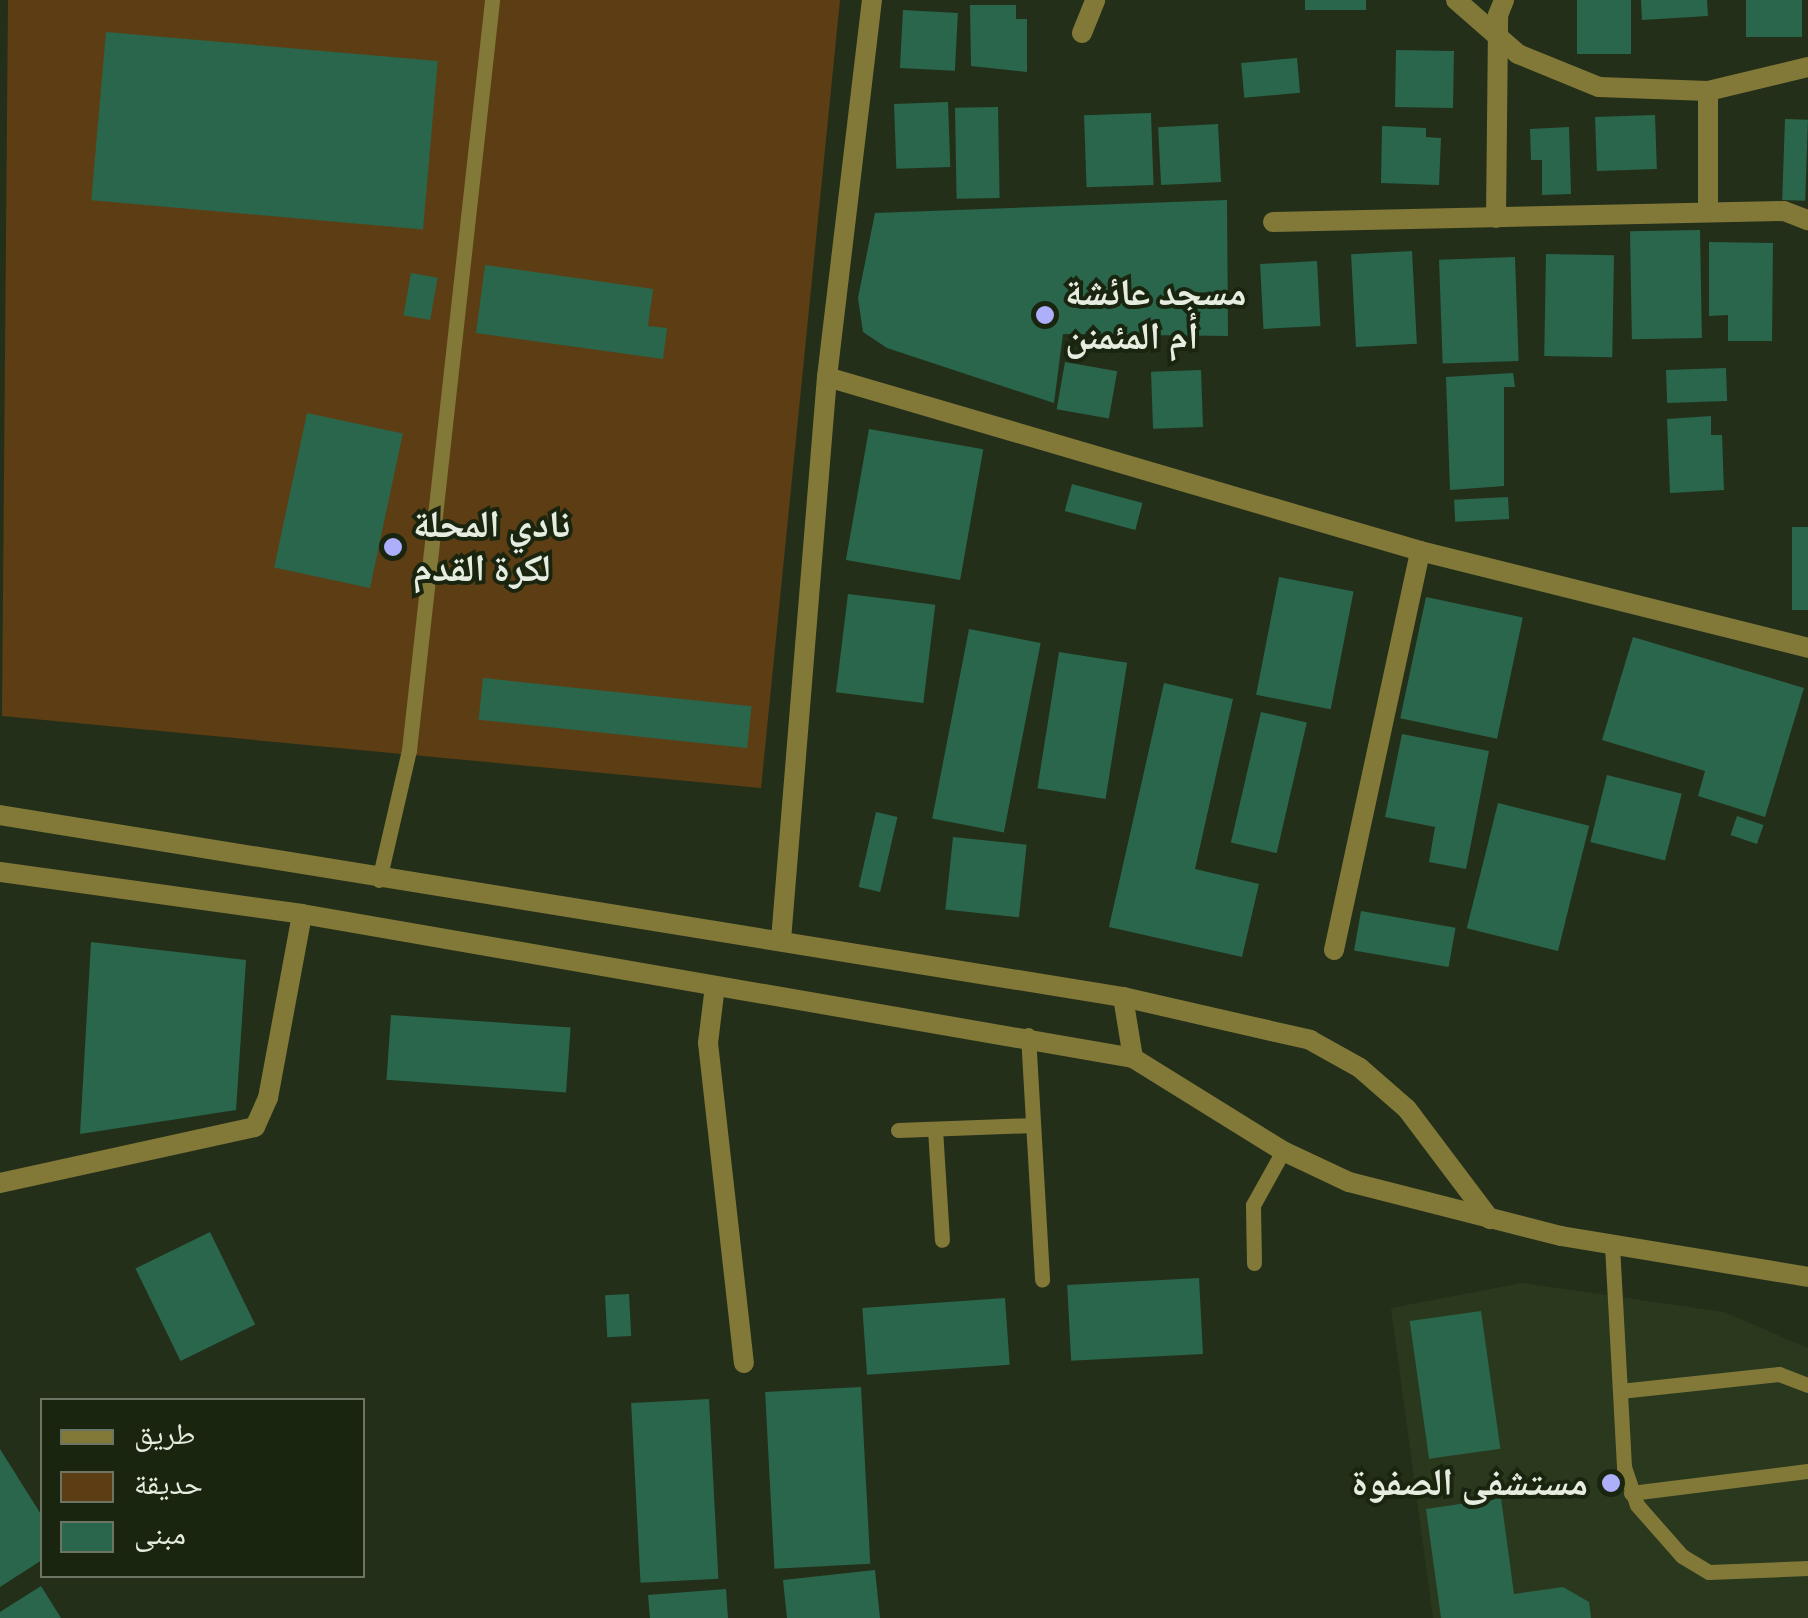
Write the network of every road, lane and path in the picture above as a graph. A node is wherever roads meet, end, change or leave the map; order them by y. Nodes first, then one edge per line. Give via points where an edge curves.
1 (492, 0) edge
2 (872, 0) edge
3 (1095, 0) edge
4 (1456, 0) edge
5 (1504, 0) edge
6 (1082, 33) dead end
7 (1497, 41) junction
8 (1808, 67) edge
9 (1708, 91) junction
10 (1708, 212) junction
11 (1496, 218) junction
12 (1808, 220) edge
13 (1273, 222) dead end
14 (827, 377) junction
15 (1420, 550) junction
16 (1808, 648) edge
17 (0, 815) edge
18 (0, 872) edge
19 (379, 880) junction
20 (302, 914) junction
21 (781, 940) junction
22 (1334, 950) dead end
23 (715, 986) junction
24 (1124, 996) junction
25 (1028, 1035) junction
26 (1133, 1058) junction
27 (1032, 1124) junction
28 (936, 1128) junction
29 (898, 1130) dead end
30 (1283, 1151) junction
31 (0, 1182) edge
32 (1490, 1220) junction
33 (942, 1240) dead end
34 (1612, 1245) junction
35 (1254, 1263) dead end
36 (1808, 1277) edge
37 (1042, 1280) dead end
38 (744, 1363) dead end
39 (1808, 1385) edge
40 (1620, 1390) junction
41 (1808, 1472) edge
42 (1630, 1493) junction
43 (1808, 1568) edge

1 - 19 lane via 409,750
2 - 14 street
3 - 6 street
4 - 7 street
5 - 7 street
7 - 9 street via 1556,73 1600,87
7 - 11 street
8 - 9 street
9 - 10 street
10 - 11 street
10 - 12 street via 1784,211
11 - 13 street
14 - 15 street
14 - 21 street
15 - 16 street
15 - 22 street
17 - 19 street
18 - 20 street
19 - 21 street
20 - 23 street
20 - 31 street via 268,1098 255,1127
21 - 24 street
23 - 25 street
23 - 38 street via 708,1044
24 - 26 street
24 - 32 street via 1310,1040 1360,1068 1407,1109
25 - 26 street
25 - 27 lane
26 - 30 street
27 - 28 lane
27 - 37 lane
28 - 29 lane
28 - 33 lane
30 - 32 street via 1349,1182
30 - 35 lane via 1253,1205
32 - 34 street
34 - 36 street
34 - 40 lane
39 - 40 lane via 1780,1374
40 - 42 lane
41 - 42 lane
42 - 43 lane via 1694,1566 1724,1574

